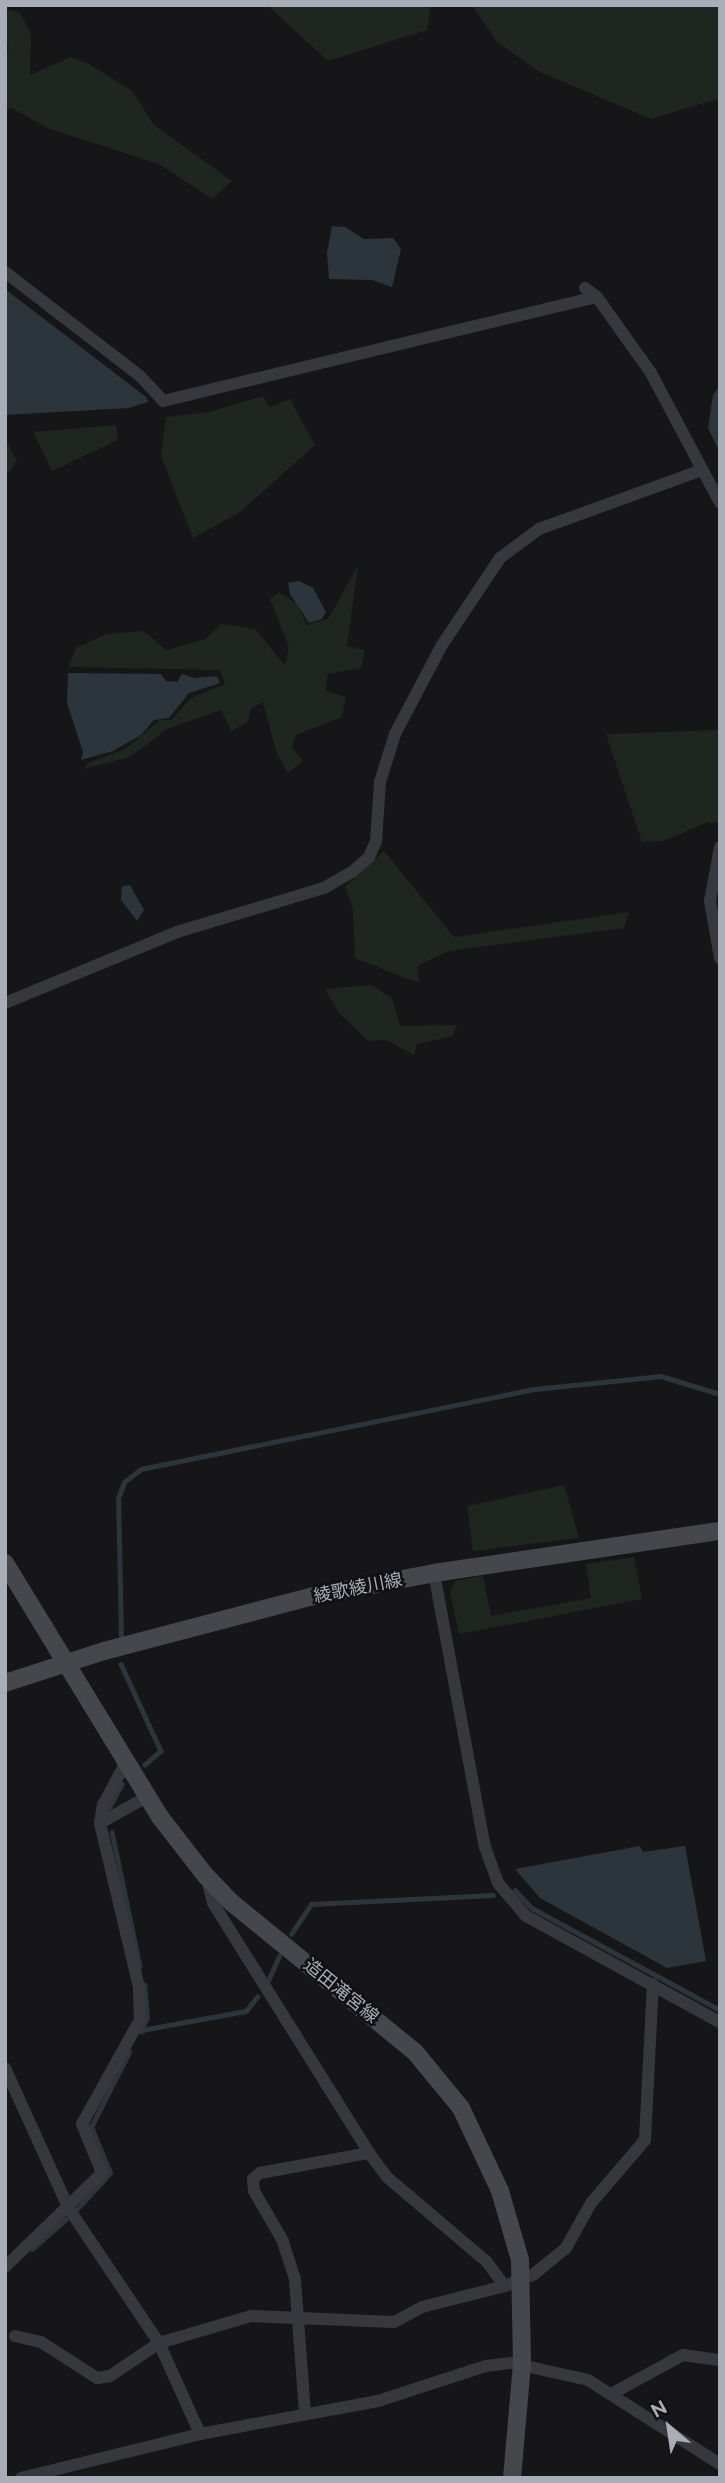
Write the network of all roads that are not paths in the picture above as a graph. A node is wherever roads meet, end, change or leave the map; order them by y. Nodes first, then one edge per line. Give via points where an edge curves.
1 (5, 272) edge
2 (585, 288) dead end
3 (597, 297) junction
4 (702, 470) junction
5 (720, 503) edge
6 (720, 847) edge
7 (720, 958) edge
8 (5, 1003) edge
9 (720, 1531) edge
10 (5, 1563) edge
11 (434, 1573) junction
12 (65, 1664) junction
13 (5, 1683) edge
14 (126, 1762) junction
15 (147, 1797) junction
16 (100, 1823) junction
17 (206, 1876) junction
18 (653, 1984) junction
19 (720, 2022) edge
20 (5, 2068) edge
21 (369, 2153) junction
22 (69, 2209) junction
23 (5, 2267) edge
24 (513, 2283) junction
25 (300, 2317) junction
26 (15, 2336) dead end
27 (159, 2343) junction
28 (720, 2360) edge
29 (522, 2364) junction
30 (613, 2393) junction
31 (305, 2413) junction
32 (200, 2434) junction
33 (720, 2464) edge
34 (21, 2478) edge
35 (512, 2478) edge

1 - 3 street via 140,376 163,401
2 - 3 street
3 - 4 street via 651,373
4 - 5 street
4 - 8 street via 539,529 499,558 442,645 395,734 375,812 376,841 369,857 352,873 324,888 177,932
6 - 7 street via 710,901
9 - 11 main road, 綾歌綾川線
10 - 12 main road, 造田滝宮線
11 - 12 main road, 綾歌綾川線 via 252,1611
11 - 18 street via 485,1847 498,1883 526,1916
12 - 13 main road, 綾歌綾川線
12 - 14 main road, 造田滝宮線
14 - 15 main road, 造田滝宮線
14 - 16 street via 103,1805
15 - 16 street
15 - 17 main road, 造田滝宮線
16 - 22 street via 139,1987 140,2020 82,2124 102,2174
17 - 21 street via 214,1903
17 - 24 main road, 造田滝宮線 via 436,2073 461,2108 500,2190 514,2234
18 - 19 street
18 - 24 street via 645,2140 591,2203 566,2248 550,2264
20 - 22 street
21 - 24 street via 388,2178
21 - 25 street via 260,2173 253,2179 254,2191 283,2241
22 - 23 street
22 - 27 street
24 - 25 street via 422,2307 394,2322
24 - 29 main road, 造田滝宮線
25 - 27 street via 251,2316
25 - 31 street
26 - 27 street via 41,2342 97,2378 110,2375
27 - 32 street
28 - 30 street via 683,2356
29 - 30 street via 588,2380
29 - 31 street via 486,2366 378,2401
29 - 35 main road, 造田滝宮線
30 - 33 street
31 - 32 street
32 - 34 street

